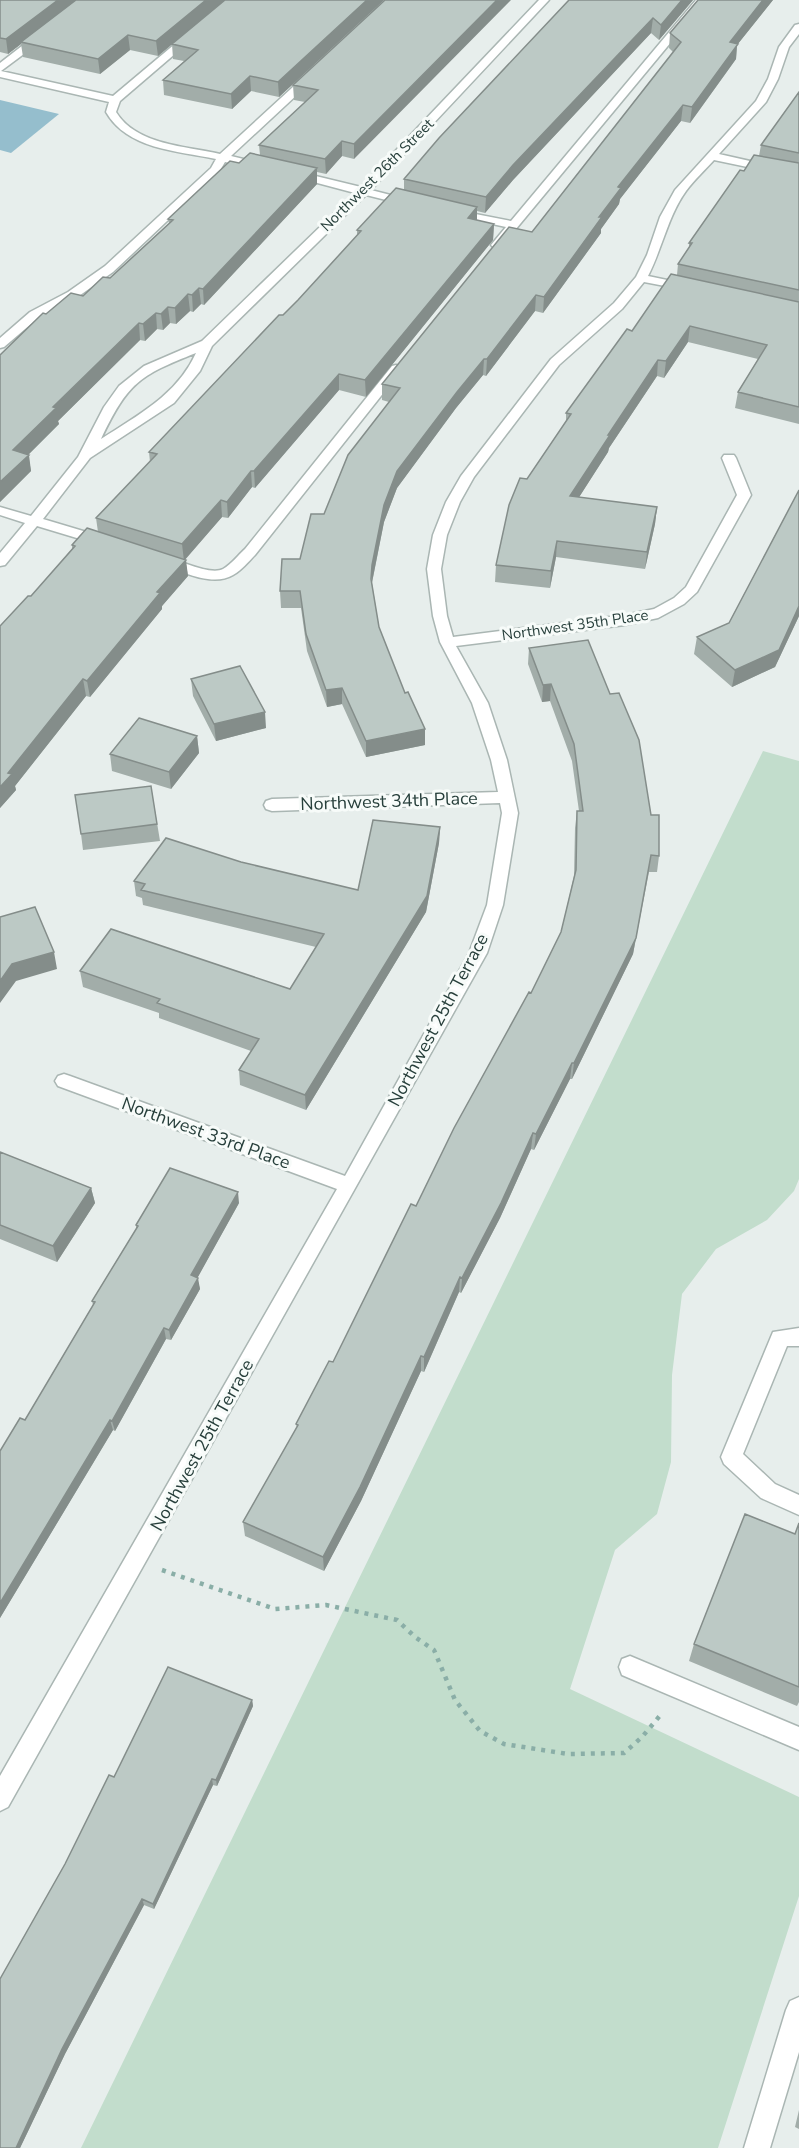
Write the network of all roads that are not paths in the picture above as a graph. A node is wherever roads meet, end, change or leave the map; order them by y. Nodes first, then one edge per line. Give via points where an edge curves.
1 (544, 0) edge
2 (701, 0) edge
3 (799, 27) edge
4 (199, 29) edge
5 (46, 33) edge
6 (792, 48) edge
7 (321, 66) edge
8 (0, 68) edge
9 (0, 74) edge
10 (115, 100) junction
11 (711, 156) junction
12 (222, 158) junction
13 (799, 175) edge
14 (362, 191) junction
15 (419, 205) edge
16 (441, 210) edge
17 (514, 225) junction
18 (484, 260) edge
19 (641, 278) junction
20 (701, 291) edge
21 (0, 344) edge
22 (206, 345) junction
23 (401, 362) edge
24 (85, 456) junction
25 (729, 458) dead end
26 (0, 511) edge
27 (33, 520) junction
28 (116, 546) edge
29 (148, 555) edge
30 (0, 562) edge
31 (447, 642) junction
32 (507, 796) junction
33 (272, 805) dead end
34 (64, 1081) dead end
35 (349, 1185) junction
36 (799, 1337) edge
37 (799, 1505) edge
38 (630, 1667) dead end
39 (799, 1739) edge
40 (0, 1798) edge
41 (799, 2010) edge
42 (757, 2148) edge

1 - 14 street, Northwest 26th Street
2 - 17 street
3 - 6 street, Northwest 25th Terrace
4 - 10 street
5 - 8 street
6 - 11 street, Northwest 25th Terrace via 761,102
7 - 12 street
9 - 10 street
10 - 12 street via 111,112 129,133
11 - 13 street
11 - 19 street, Northwest 25th Terrace via 681,190
12 - 14 street
12 - 21 street via 215,170 109,269 34,315
14 - 15 street
14 - 22 street, Northwest 26th Street
16 - 17 street
17 - 18 street
19 - 20 street
19 - 31 street, Northwest 25th Terrace via 618,306 555,362 468,476 453,502 440,535 434,569
22 - 24 street, Northwest 26th Street via 194,371 169,400
22 - 24 street, Northwest 26th Street via 132,380 110,404
23 - 29 street via 235,567 213,576
24 - 27 street, Northwest 26th Street
25 - 31 street, Northwest 35th Place via 744,495 692,589 679,602 658,613 625,620
26 - 27 street
27 - 28 street
27 - 30 street, Northwest 26th Street
31 - 32 street, Northwest 25th Terrace via 480,703
32 - 33 street, Northwest 34th Place
32 - 35 street, Northwest 25th Terrace via 510,813 504,859 495,905 477,953
34 - 35 street, Northwest 33rd Place
35 - 40 street, Northwest 25th Terrace
36 - 37 street via 780,1338 731,1456 768,1491
38 - 39 street
41 - 42 street

